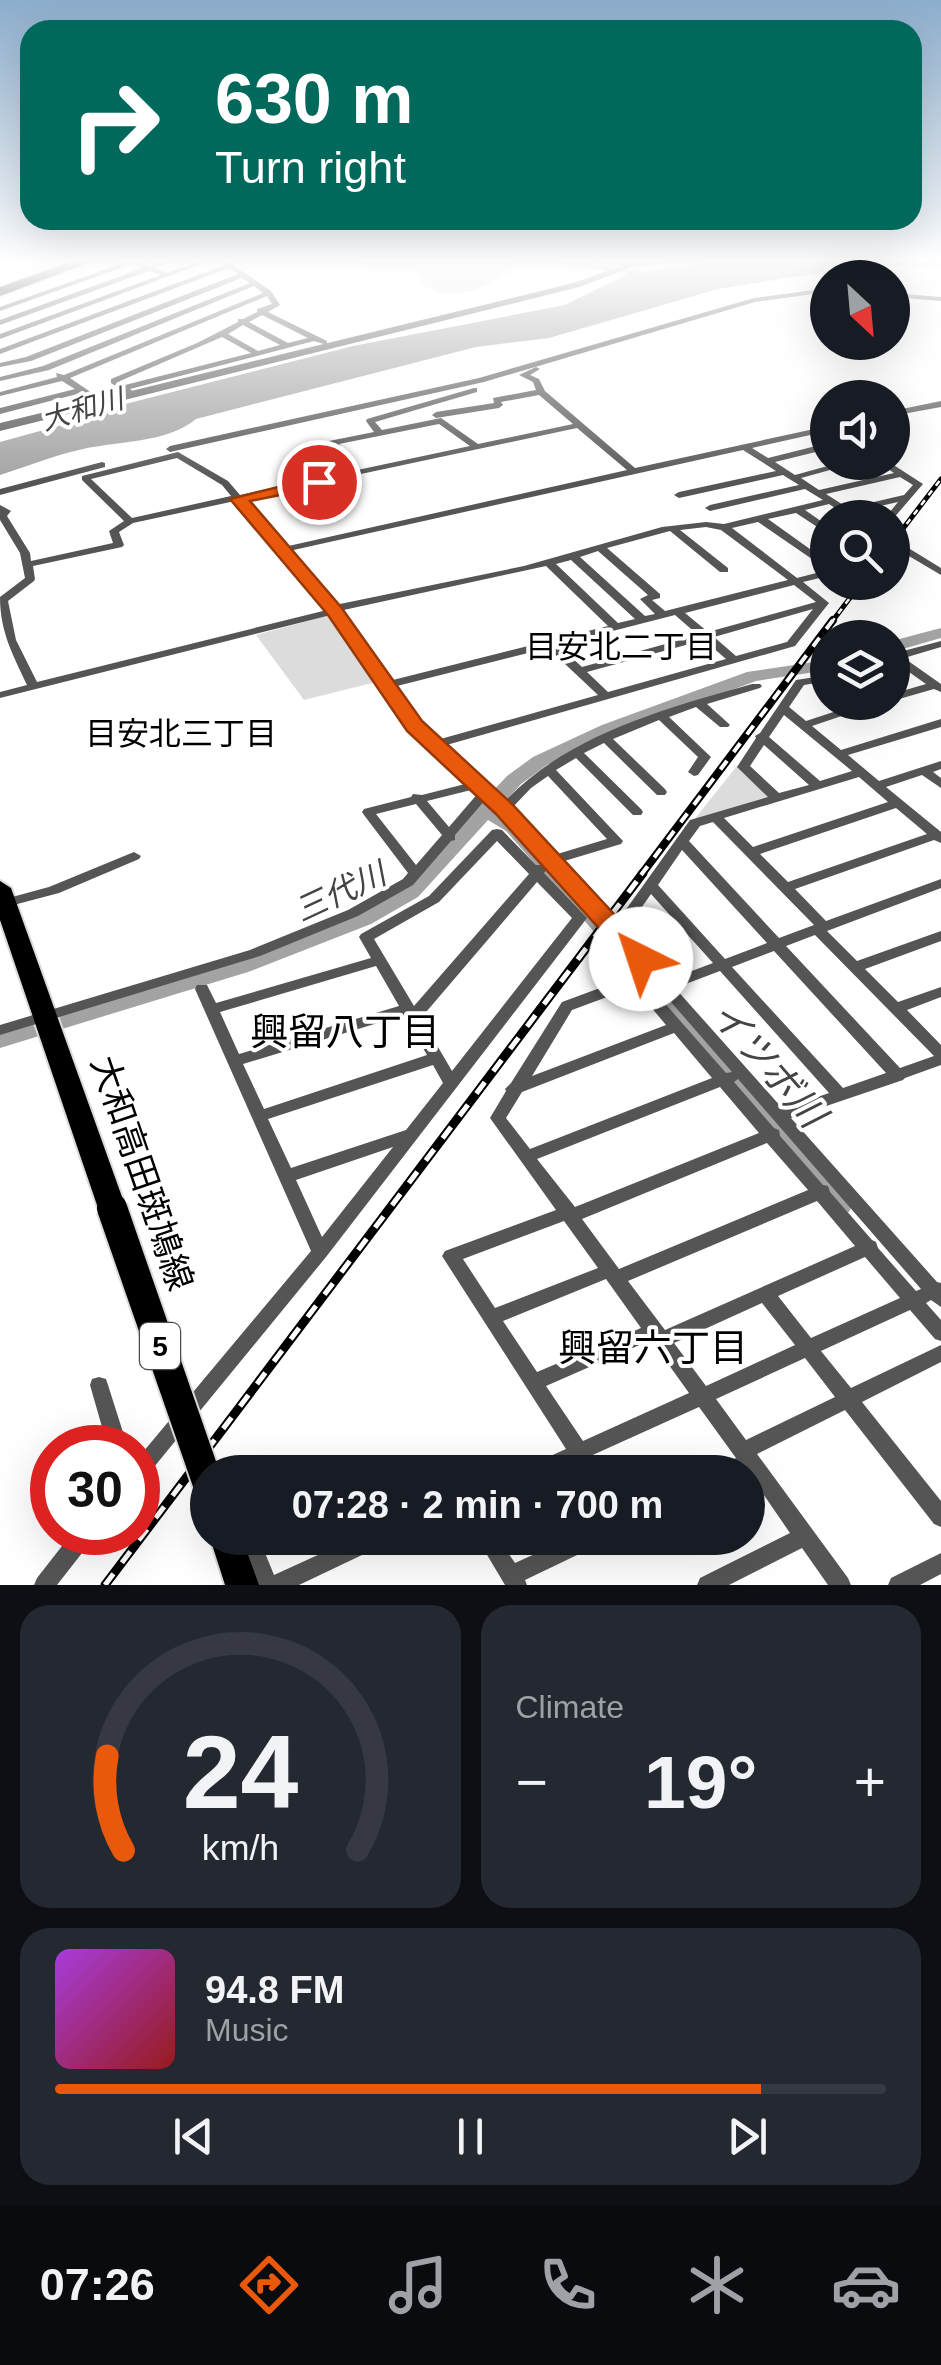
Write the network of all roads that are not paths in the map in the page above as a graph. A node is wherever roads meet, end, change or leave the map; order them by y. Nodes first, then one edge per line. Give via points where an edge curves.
1 (48, 334) edge
2 (89, 334) edge
3 (128, 334) edge
4 (165, 334) edge
5 (219, 334) edge
6 (223, 334) edge
7 (265, 334) edge
8 (306, 334) edge
9 (351, 334) edge
10 (639, 334) edge
11 (0, 340) edge
12 (320, 341) junction
13 (200, 344) junction
14 (286, 345) junction
15 (5, 350) edge
16 (257, 353) junction
17 (176, 355) junction
18 (28, 359) junction
19 (555, 359) junction
20 (227, 361) junction
21 (149, 365) junction
22 (0, 366) edge
23 (46, 368) junction
24 (199, 368) junction
25 (523, 375) junction
26 (168, 376) junction
27 (64, 378) junction
28 (0, 379) edge
29 (128, 391) junction
30 (541, 392) junction
31 (0, 394) edge
32 (91, 396) junction
33 (941, 404) edge
34 (910, 410) edge
35 (0, 411) edge
36 (441, 420) junction
37 (578, 425) junction
38 (0, 426) edge
39 (378, 431) junction
40 (810, 432) edge
41 (476, 446) junction
42 (745, 446) junction
43 (810, 450) edge
44 (766, 461) junction
45 (633, 471) junction
46 (810, 471) edge
47 (788, 475) junction
48 (910, 479) edge
49 (876, 480) edge
50 (319, 482) junction
51 (807, 486) junction
52 (0, 492) edge
53 (819, 493) junction
54 (678, 496) dead end
55 (908, 496) junction
56 (239, 499) junction
57 (829, 500) edge
58 (896, 500) edge
59 (905, 500) edge
60 (810, 507) edge
61 (0, 508) edge
62 (710, 508) dead end
63 (798, 510) junction
64 (761, 518) junction
65 (810, 518) edge
66 (130, 521) junction
67 (724, 527) junction
68 (674, 530) junction
69 (602, 548) junction
70 (282, 550) junction
71 (910, 552) edge
72 (573, 556) junction
73 (810, 556) edge
74 (549, 562) junction
75 (30, 564) junction
76 (724, 570) dead end
77 (941, 572) edge
78 (810, 577) edge
79 (795, 582) junction
80 (824, 603) junction
81 (333, 610) junction
82 (678, 612) junction
83 (664, 616) junction
84 (644, 621) junction
85 (617, 628) junction
86 (707, 636) junction
87 (941, 644) edge
88 (552, 645) junction
89 (910, 653) edge
90 (734, 660) junction
91 (910, 670) edge
92 (580, 672) junction
93 (810, 681) edge
94 (385, 686) junction
95 (756, 686) dead end
96 (34, 687) junction
97 (938, 687) edge
98 (910, 694) edge
99 (0, 696) edge
100 (606, 696) junction
101 (698, 703) junction
102 (782, 708) junction
103 (660, 716) junction
104 (820, 720) edge
105 (941, 723) edge
106 (724, 725) dead end
107 (804, 725) junction
108 (761, 736) junction
109 (607, 739) junction
110 (432, 745) junction
111 (579, 754) junction
112 (839, 754) junction
113 (941, 765) edge
114 (549, 770) junction
115 (924, 770) junction
116 (694, 772) dead end
117 (860, 772) junction
118 (941, 784) edge
119 (818, 786) junction
120 (877, 786) junction
121 (479, 790) junction
122 (661, 792) dead end
123 (417, 797) junction
124 (778, 799) junction
125 (897, 804) junction
126 (504, 809) junction
127 (637, 812) dead end
128 (716, 817) junction
129 (450, 837) junction
130 (938, 837) edge
131 (682, 843) junction
132 (750, 853) junction
133 (134, 856) dead end
134 (548, 864) junction
135 (416, 874) junction
136 (941, 883) edge
137 (650, 886) junction
138 (784, 888) junction
139 (3, 895) edge
140 (821, 928) junction
141 (617, 932) junction
142 (941, 936) edge
143 (777, 946) junction
144 (613, 953) dead end
145 (379, 960) junction
146 (724, 966) junction
147 (855, 968) junction
148 (637, 980) junction
149 (666, 986) junction
150 (202, 989) dead end
151 (941, 992) edge
152 (898, 1008) junction
153 (212, 1009) junction
154 (410, 1013) junction
155 (678, 1026) junction
156 (49, 1027) junction
157 (0, 1030) edge
158 (940, 1051) edge
159 (436, 1058) junction
160 (235, 1061) junction
161 (734, 1076) junction
162 (898, 1076) junction
163 (451, 1083) junction
164 (512, 1089) junction
165 (842, 1096) junction
166 (783, 1115) junction
167 (260, 1116) junction
168 (411, 1134) junction
169 (773, 1134) junction
170 (528, 1156) junction
171 (286, 1176) junction
172 (822, 1191) junction
173 (571, 1214) junction
174 (870, 1248) junction
175 (320, 1252) junction
176 (614, 1274) junction
177 (939, 1292) edge
178 (766, 1295) junction
179 (913, 1299) junction
180 (493, 1317) junction
181 (941, 1333) edge
182 (659, 1335) junction
183 (807, 1348) junction
184 (941, 1353) edge
185 (535, 1382) junction
186 (99, 1385) dead end
187 (704, 1397) junction
188 (850, 1402) junction
189 (111, 1425) edge
190 (160, 1445) edge
191 (579, 1452) junction
192 (198, 1455) edge
193 (572, 1455) edge
194 (746, 1455) edge
195 (749, 1455) edge
196 (765, 1481) edge
197 (941, 1517) edge
198 (805, 1536) junction
199 (68, 1555) edge
200 (232, 1555) edge
201 (256, 1555) edge
202 (340, 1555) edge
203 (498, 1555) edge
204 (560, 1555) edge
205 (941, 1563) edge
206 (514, 1580) edge
207 (44, 1585) edge
208 (242, 1585) edge
209 (267, 1585) edge
210 (276, 1585) edge
211 (707, 1585) edge
212 (841, 1585) edge
213 (898, 1585) edge

1 - 15 street
2 - 18 street
3 - 23 street
4 - 27 street
5 - 13 street
6 - 16 street
7 - 14 street
8 - 12 street
9 - 12 street
10 - 19 street
11 - 15 street
12 - 14 street
12 - 29 street
13 - 17 street
13 - 20 street
14 - 16 street
15 - 18 street
16 - 20 street
17 - 21 street
17 - 24 street
18 - 22 street
18 - 23 street
19 - 25 street
19 - 52 street
20 - 24 street
21 - 26 street
21 - 29 street via 114,380
23 - 27 street
23 - 28 street
24 - 26 street
25 - 30 street
25 - 39 street via 370,421
26 - 29 street
27 - 31 street
27 - 32 street
29 - 32 street
30 - 36 street via 434,414
30 - 37 street
32 - 35 street
32 - 38 street
33 - 34 street
36 - 39 street
36 - 41 street
37 - 41 street
37 - 45 street
39 - 50 street via 297,461
40 - 42 street
41 - 50 street
42 - 44 street
42 - 45 street
43 - 44 street
44 - 47 street
45 - 70 street
46 - 47 street
47 - 51 street
47 - 54 street
48 - 55 street via 918,484
49 - 53 street
50 - 56 street
51 - 53 street
51 - 62 street
53 - 57 street
55 - 58 street
55 - 59 street
56 - 66 street
56 - 66 street via 184,455 85,478
56 - 70 street
60 - 63 street
61 - 75 street
63 - 64 street
63 - 65 street
64 - 67 street
64 - 73 street
66 - 75 street via 114,531 119,545
67 - 68 street
67 - 79 street
68 - 69 street
68 - 76 street
69 - 72 street
69 - 83 street via 656,596 645,599
70 - 81 street
71 - 77 street
72 - 74 street
72 - 84 street
74 - 81 street
74 - 85 street
75 - 96 street via 30,579 3,600 11,640
78 - 79 street
79 - 80 street
79 - 82 street
80 - 86 street
80 - 90 street via 791,644
81 - 94 street
81 - 96 street
82 - 83 street
82 - 86 street
83 - 84 street
84 - 85 street
85 - 88 street
86 - 90 street
86 - 92 street
87 - 89 street
88 - 92 street
88 - 94 street
90 - 100 street
91 - 97 street
92 - 100 street
93 - 102 street via 800,682
94 - 110 street
95 - 101 street
96 - 99 street
97 - 98 street
100 - 110 street
101 - 103 street
101 - 106 street
102 - 107 street
102 - 108 street
103 - 109 street
103 - 116 street via 705,757
104 - 107 street
105 - 112 street
107 - 112 street
108 - 119 street
108 - 124 street via 744,767
109 - 111 street
109 - 122 street
110 - 121 street
111 - 114 street
111 - 127 street
112 - 117 street
113 - 115 street
114 - 126 street
114 - 134 street via 616,841
115 - 118 street
115 - 120 street
117 - 119 street
117 - 120 street
119 - 124 street
120 - 125 street
121 - 123 street
121 - 126 street
121 - 129 street
123 - 129 street
123 - 135 street via 368,812
124 - 128 street
125 - 130 street
125 - 132 street
126 - 134 street
128 - 131 street via 695,823
128 - 132 street
129 - 135 street
130 - 138 street
131 - 137 street
131 - 143 street
132 - 138 street
133 - 139 street via 54,890
134 - 141 street
134 - 145 street via 530,869 497,833 434,900 366,937
134 - 154 street
134 - 163 street via 580,918
135 - 156 street via 390,894 301,935
136 - 140 street
137 - 141 street
137 - 146 street
138 - 140 street
139 - 156 main road, 大和高田斑鳩線 / 5
140 - 143 street
140 - 147 street
141 - 149 street
142 - 147 street
143 - 146 street
143 - 162 street
144 - 148 street
145 - 153 street
145 - 154 street
146 - 149 street
146 - 165 street
147 - 152 street
148 - 155 street
148 - 164 street via 567,1006
149 - 161 street
150 - 153 street
151 - 152 street
152 - 158 street
153 - 160 street
154 - 159 street
154 - 160 street
155 - 161 street
155 - 164 street
156 - 157 street
156 - 192 main road, 大和高田斑鳩線 / 5, bridge
158 - 162 street
159 - 163 street
159 - 167 street
160 - 167 street
161 - 166 street
161 - 169 street
161 - 170 street
162 - 165 street
163 - 168 street
164 - 170 street via 498,1118
165 - 166 street
166 - 177 street
167 - 171 street
168 - 171 street
168 - 175 street
169 - 172 street
169 - 173 street
170 - 173 street
171 - 175 street
172 - 174 street
172 - 176 street
173 - 176 street
173 - 180 street via 451,1256
174 - 178 street
174 - 179 street
175 - 190 street
176 - 180 street
176 - 182 street
177 - 179 street
178 - 182 street
178 - 183 street
179 - 181 street
179 - 183 street
180 - 185 street
182 - 185 street
182 - 187 street
183 - 187 street
183 - 188 street
184 - 188 street
185 - 191 street
186 - 189 street
187 - 191 street
187 - 194 street
188 - 195 street
188 - 197 street
191 - 193 street
196 - 198 street
198 - 211 street
198 - 212 street
199 - 207 street
200 - 208 main road
201 - 209 street
202 - 210 street
203 - 206 street
204 - 206 street
205 - 213 street

